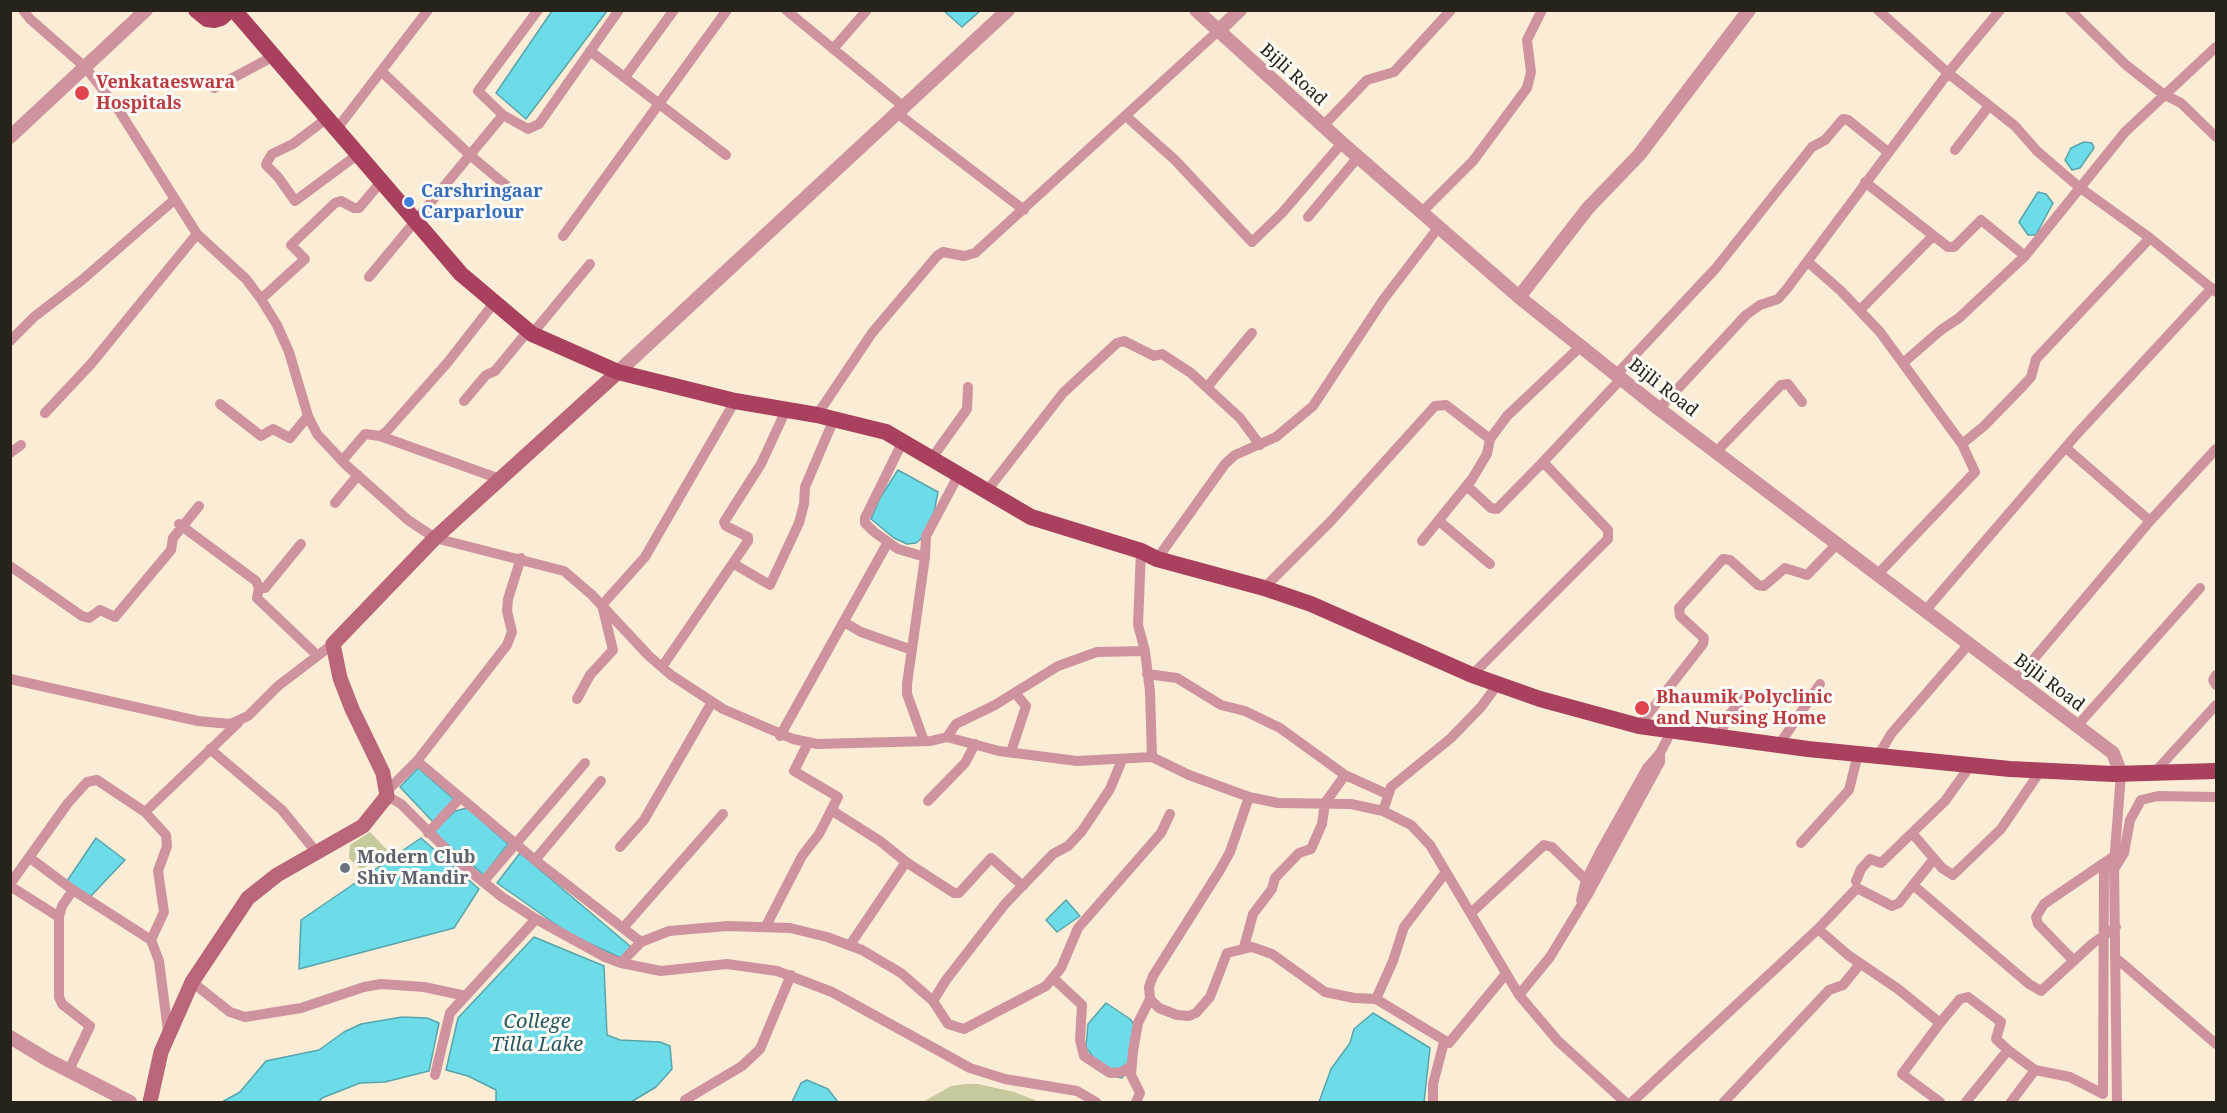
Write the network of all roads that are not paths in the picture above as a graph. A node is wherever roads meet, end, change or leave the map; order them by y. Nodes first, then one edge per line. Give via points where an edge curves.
1 (23, 10) edge
2 (146, 10) edge
3 (196, 10) edge
4 (232, 10) edge
5 (428, 10) edge
6 (538, 10) edge
7 (619, 10) edge
8 (674, 10) edge
9 (727, 10) edge
10 (786, 10) edge
11 (867, 10) edge
12 (1008, 10) edge
13 (1196, 10) edge
14 (1240, 10) edge
15 (1451, 10) edge
16 (1542, 10) edge
17 (1749, 10) edge
18 (1878, 10) edge
19 (2000, 10) edge
20 (2070, 10) edge
21 (1217, 32) junction
22 (2217, 47) edge
23 (833, 49) junction
24 (590, 51) junction
25 (272, 57) junction
26 (85, 67) junction
27 (382, 72) junction
28 (1948, 73) junction
29 (625, 77) junction
30 (214, 88) dead end
31 (2163, 94) junction
32 (660, 104) junction
33 (1989, 106) junction
34 (901, 110) junction
35 (503, 115) junction
36 (1126, 117) junction
37 (331, 124) junction
38 (1323, 126) junction
39 (10, 137) edge
40 (2217, 138) edge
41 (1342, 143) junction
42 (1955, 150) dead end
43 (1888, 152) junction
44 (357, 155) junction
45 (726, 155) dead end
46 (471, 156) junction
47 (1358, 157) junction
48 (1865, 182) junction
49 (380, 183) junction
50 (2079, 187) junction
51 (514, 192) dead end
52 (174, 200) junction
53 (1024, 210) junction
54 (1421, 213) junction
55 (1308, 217) dead end
56 (415, 223) junction
57 (1438, 228) junction
58 (197, 234) junction
59 (563, 236) dead end
60 (1933, 236) junction
61 (2150, 238) junction
62 (2025, 256) junction
63 (1808, 262) junction
64 (590, 264) dead end
65 (369, 277) dead end
66 (2214, 290) edge
67 (1519, 297) junction
68 (261, 299) junction
69 (494, 303) junction
70 (1860, 310) junction
71 (530, 332) junction
72 (1252, 333) dead end
73 (10, 342) edge
74 (1582, 345) junction
75 (1903, 363) junction
76 (618, 372) junction
77 (1618, 377) junction
78 (968, 387) dead end
79 (1208, 387) junction
80 (464, 401) dead end
81 (735, 402) junction
82 (1802, 402) dead end
83 (220, 404) dead end
84 (1659, 409) junction
85 (786, 410) junction
86 (45, 413) dead end
87 (817, 415) junction
88 (308, 416) junction
89 (834, 419) junction
90 (380, 436) junction
91 (1490, 439) junction
92 (903, 441) junction
93 (1962, 444) junction
94 (21, 445) dead end
95 (1260, 445) junction
96 (2066, 448) junction
97 (2217, 449) edge
98 (1716, 452) junction
99 (10, 453) edge
100 (932, 458) junction
101 (342, 461) junction
102 (1543, 462) junction
103 (358, 475) junction
104 (958, 476) junction
105 (500, 479) junction
106 (1467, 486) junction
107 (986, 492) junction
108 (335, 503) dead end
109 (200, 506) dead end
110 (1439, 521) junction
111 (2150, 521) junction
112 (181, 525) junction
113 (435, 538) junction
114 (1422, 541) dead end
115 (888, 542) junction
116 (1838, 543) junction
117 (301, 544) dead end
118 (1141, 551) junction
119 (925, 557) junction
120 (521, 558) junction
121 (1157, 559) junction
122 (734, 564) junction
123 (1490, 564) dead end
124 (10, 566) edge
125 (1878, 573) junction
126 (259, 588) junction
127 (1264, 588) junction
128 (2200, 588) dead end
129 (602, 605) junction
130 (1925, 611) junction
131 (844, 622) junction
132 (333, 644) junction
133 (1969, 644) junction
134 (912, 650) junction
135 (1145, 651) junction
136 (317, 655) junction
137 (662, 667) junction
138 (1147, 674) junction
139 (1472, 675) junction
140 (2217, 675) edge
141 (10, 679) edge
142 (2016, 680) junction
143 (1498, 684) junction
144 (1821, 684) dead end
145 (2217, 685) edge
146 (1749, 692) dead end
147 (1015, 693) junction
148 (577, 699) dead end
149 (712, 702) junction
150 (2217, 705) edge
151 (238, 722) junction
152 (1639, 726) junction
153 (2077, 726) junction
154 (1671, 732) junction
155 (780, 736) junction
156 (947, 737) junction
157 (1718, 737) junction
158 (924, 741) junction
159 (808, 743) junction
160 (975, 744) junction
161 (1779, 745) junction
162 (210, 749) junction
163 (1011, 752) junction
164 (1660, 753) junction
165 (1858, 754) junction
166 (1878, 756) junction
167 (1152, 757) junction
168 (1122, 760) junction
169 (417, 761) junction
170 (585, 763) dead end
171 (1970, 766) junction
172 (2041, 771) junction
173 (2217, 771) edge
174 (2154, 773) junction
175 (2121, 774) junction
176 (1345, 775) junction
177 (601, 781) dead end
178 (387, 793) junction
179 (1387, 794) junction
180 (1249, 797) junction
181 (2217, 797) edge
182 (458, 800) junction
183 (928, 801) dead end
184 (1325, 803) junction
185 (831, 810) junction
186 (1383, 811) junction
187 (145, 812) junction
188 (723, 813) dead end
189 (1170, 814) dead end
190 (428, 833) junction
191 (1911, 833) junction
192 (515, 843) junction
193 (1801, 843) dead end
194 (620, 847) dead end
195 (317, 853) junction
196 (2114, 856) junction
197 (30, 858) junction
198 (1934, 859) junction
199 (535, 860) junction
200 (906, 862) junction
201 (2104, 862) junction
202 (2114, 869) junction
203 (1446, 872) junction
204 (1586, 880) junction
205 (1856, 881) dead end
206 (483, 882) junction
207 (10, 885) edge
208 (1913, 885) junction
209 (1023, 886) junction
210 (73, 890) junction
211 (1581, 903) junction
212 (1472, 912) junction
213 (59, 917) junction
214 (536, 919) junction
215 (766, 926) junction
216 (2116, 927) junction
217 (623, 928) junction
218 (1818, 929) junction
219 (2105, 935) junction
220 (151, 940) junction
221 (641, 942) junction
222 (850, 945) junction
223 (1244, 947) junction
224 (2115, 958) junction
225 (2074, 961) junction
226 (621, 963) junction
227 (1860, 964) junction
228 (791, 975) junction
229 (1505, 975) junction
230 (1053, 978) junction
231 (192, 982) junction
232 (1519, 994) junction
233 (466, 996) junction
234 (1150, 999) junction
235 (1376, 999) junction
236 (933, 1001) junction
237 (1940, 1023) junction
238 (168, 1033) junction
239 (10, 1037) edge
240 (1444, 1041) junction
241 (2217, 1044) edge
242 (2008, 1050) junction
243 (1131, 1066) junction
244 (69, 1070) junction
245 (2035, 1070) junction
246 (435, 1075) dead end
247 (2103, 1098) edge
248 (685, 1100) dead end
249 (130, 1102) edge
250 (150, 1102) edge
251 (1096, 1102) edge
252 (1136, 1102) edge
253 (1433, 1102) edge
254 (1625, 1102) edge
255 (1632, 1102) edge
256 (1724, 1102) edge
257 (1940, 1102) edge
258 (1966, 1102) edge
259 (2012, 1102) edge
260 (2117, 1102) edge

1 - 26 street
2 - 26 street
3 - 4 main road via 214,20
4 - 25 main road
5 - 27 street
6 - 35 street via 479,89 481,96
7 - 24 street
8 - 29 street
9 - 32 street
10 - 23 street
11 - 23 street
12 - 34 street
13 - 21 street, Bijli Road
14 - 21 street
15 - 38 street via 1394,72 1367,80
16 - 54 street via 1527,40 1531,72 1527,88 1473,160
17 - 67 street via 1639,154 1588,208
18 - 28 street
19 - 28 street
20 - 31 street via 2126,65
21 - 36 street
21 - 38 street, Bijli Road
22 - 31 street
23 - 34 street
24 - 29 street
24 - 35 street via 535,128 522,127
25 - 30 street
25 - 37 main road
26 - 39 street
26 - 52 street via 118,109
27 - 37 street
27 - 46 street
28 - 33 street
28 - 43 street
29 - 32 street
31 - 40 street via 2181,103
31 - 50 street
32 - 45 street
32 - 59 street
33 - 42 street
33 - 50 street
34 - 53 street
34 - 76 street
35 - 46 street
36 - 41 street via 1175,160 1252,242
36 - 53 street
37 - 44 main road
37 - 44 street via 272,154 267,162 295,201
38 - 41 street, Bijli Road
41 - 47 street, Bijli Road
43 - 48 street
43 - 77 street via 1843,119 1825,140 1812,147 1716,268
44 - 49 main road
46 - 51 street
46 - 56 street
47 - 54 street, Bijli Road
47 - 55 street
48 - 60 street
48 - 63 street
49 - 56 main road
49 - 68 street via 359,208 341,201 335,203 291,245 305,259
50 - 61 street
50 - 62 street
52 - 58 street
52 - 73 street via 34,317
53 - 87 street via 970,256 950,252 938,256 872,333
54 - 57 street, Bijli Road
56 - 65 street
56 - 69 main road via 461,274
57 - 67 street, Bijli Road
57 - 95 street via 1383,300 1313,406 1276,437
58 - 68 street via 246,279
58 - 86 street via 106,346
60 - 62 street via 1951,248 1981,219
60 - 70 street
61 - 66 street
61 - 93 street via 2036,359 2031,377 2016,394
62 - 75 street via 1966,312
63 - 70 street
63 - 84 street via 1778,299 1746,315
64 - 71 street
66 - 96 street
67 - 74 street, Bijli Road
68 - 88 street via 289,352
69 - 71 main road
69 - 90 street via 448,362
70 - 75 street
71 - 76 main road
71 - 80 street
72 - 79 street
74 - 77 street, Bijli Road
74 - 91 street via 1512,410
75 - 93 street
76 - 81 main road
76 - 105 main road
77 - 84 street, Bijli Road
77 - 102 street
78 - 100 street via 967,409
79 - 95 street via 1240,418
79 - 107 street via 1162,354 1154,356 1129,342 1117,344 1063,393
81 - 85 main road
81 - 129 street via 645,557
82 - 98 street via 1788,384 1781,385
83 - 88 street via 261,436 273,429 290,438
84 - 98 street, Bijli Road
85 - 87 main road
85 - 122 street via 761,464 724,522 748,537
87 - 89 main road
88 - 101 street via 316,434
89 - 92 main road via 873,428
89 - 122 street via 805,487 799,523 770,585
90 - 101 street via 365,434
90 - 105 street
91 - 106 street via 1487,454
91 - 127 street via 1446,405 1435,406
92 - 100 main road
92 - 115 street via 865,518 865,523
93 - 125 street via 1975,472
94 - 99 street
95 - 121 street via 1235,455 1225,464
96 - 111 street
96 - 130 street
97 - 111 street
98 - 116 street, Bijli Road
100 - 104 main road
101 - 103 street
102 - 106 street via 1497,509
102 - 139 street via 1610,535
103 - 108 street
103 - 113 street via 408,520
104 - 107 main road
104 - 119 street via 926,536
105 - 113 main road
106 - 110 street
107 - 118 main road via 1031,517
109 - 112 street
110 - 114 street
110 - 123 street
111 - 142 street
112 - 124 street via 171,550 115,617 103,610 89,618 82,616
112 - 126 street via 256,581
113 - 120 street
113 - 132 main road
115 - 119 street
115 - 131 street
116 - 125 street, Bijli Road
116 - 152 street via 1806,574 1785,568 1761,587 1730,560 1723,559 1679,608 1680,616 1704,638 1703,644
117 - 126 street via 265,588
118 - 121 main road
118 - 135 street via 1137,607
119 - 134 street
120 - 129 street via 564,571
120 - 169 street via 508,599 512,632 507,645
121 - 127 main road
122 - 137 street
125 - 130 street, Bijli Road
126 - 136 street via 256,598
127 - 139 main road via 1311,604
128 - 153 street
129 - 137 street
129 - 148 street via 613,650 590,675
130 - 133 street, Bijli Road
131 - 134 street
131 - 155 street
132 - 136 street
132 - 178 main road via 344,688 383,773
133 - 142 street, Bijli Road
133 - 166 street via 1891,734
134 - 158 street via 909,696
135 - 138 street
135 - 147 street via 1097,652 1058,666
136 - 151 street
137 - 149 street
138 - 167 street
138 - 176 street via 1181,679 1221,705 1245,711 1280,728
139 - 143 main road
140 - 145 street via 2212,680
141 - 151 street via 217,724
142 - 153 street, Bijli Road
143 - 152 main road
143 - 179 street via 1467,723
144 - 161 street
146 - 157 street via 1730,714
147 - 156 street via 956,724
147 - 163 street via 1026,706
149 - 155 street
149 - 194 street via 644,820
150 - 174 street
151 - 162 street
152 - 154 main road
153 - 175 street, Bijli Road via 2113,753
154 - 157 main road
154 - 164 street
155 - 159 street
156 - 158 street
156 - 160 street
157 - 161 main road
158 - 159 street
159 - 185 street via 794,771 838,797
160 - 163 street
160 - 183 street via 965,763
161 - 165 main road
162 - 187 street
162 - 195 street via 282,810
163 - 168 street via 1077,761
164 - 204 street via 1647,768
164 - 211 street via 1659,762
165 - 166 main road
165 - 193 street via 1849,790
166 - 171 main road
167 - 168 street
167 - 180 street
168 - 209 street via 1110,789 1082,831
169 - 178 street
169 - 182 street
170 - 192 street
171 - 172 main road
171 - 191 street via 1955,790
172 - 175 main road
172 - 198 street via 2015,812 1962,869 1949,874
173 - 174 main road
174 - 175 main road
175 - 196 street
176 - 179 street
176 - 184 street
177 - 199 street
178 - 190 street
178 - 195 main road via 363,826
179 - 186 street
180 - 184 street
180 - 234 street via 1230,852 1153,976
181 - 202 street via 2158,796 2140,800 2130,820 2124,853
182 - 190 street
182 - 192 street
184 - 186 street
184 - 223 street via 1322,824 1311,849 1299,853 1275,878 1272,889 1252,914
185 - 200 street
185 - 215 street
186 - 203 street via 1421,833
187 - 197 street via 92,780 68,803
187 - 220 street via 167,838 158,871 164,912
188 - 217 street
189 - 230 street via 1161,833 1078,928
190 - 206 street
191 - 198 street
191 - 205 street via 1881,863 1870,859
192 - 199 street
192 - 206 street
195 - 231 main road via 268,881 248,898
196 - 201 street
196 - 202 street
197 - 207 street
197 - 210 street
198 - 208 street
199 - 217 street
200 - 209 street via 959,893 991,858
200 - 222 street
201 - 219 street
201 - 225 street via 2044,904 2036,917 2038,924
202 - 216 street
203 - 212 street
203 - 235 street via 1404,927
204 - 211 street
204 - 212 street via 1552,847 1544,845
206 - 214 street
207 - 213 street
208 - 218 street via 1892,906 1857,888
208 - 225 street via 2037,990 2045,988
209 - 236 street via 994,917
210 - 213 street
210 - 220 street
211 - 232 street via 1550,957
212 - 229 street
213 - 244 street via 59,998 90,1026
214 - 226 street
214 - 233 street
215 - 221 street via 684,928
215 - 222 street via 810,932
216 - 219 street
216 - 224 street
217 - 221 street
218 - 227 street
218 - 255 street
219 - 225 street
219 - 247 street
220 - 238 street via 159,961
221 - 226 street
222 - 236 street via 901,973
223 - 234 street via 1225,957 1210,997 1196,1013 1168,1013
223 - 235 street via 1272,954 1325,992
224 - 241 street
224 - 260 street
226 - 228 street via 660,971 726,964 758,966
227 - 237 street
227 - 256 street via 1843,985 1829,990
228 - 248 street via 760,1049 742,1066
228 - 251 street via 832,992 950,1060 1005,1079 1077,1091
229 - 232 street
229 - 240 street via 1452,1042
230 - 236 street via 1036,994 964,1029 948,1024
230 - 243 street via 1082,1005 1080,1040 1084,1056 1110,1073
231 - 233 street via 230,1012 245,1017 301,1008 381,984 424,987
231 - 238 main road
232 - 254 street via 1558,1041
233 - 246 street via 447,1018
234 - 243 street via 1138,1023
235 - 240 street
237 - 242 street via 1960,999 1968,997 2001,1022 1996,1039
237 - 257 street via 1902,1074
238 - 250 main road
239 - 244 street
240 - 253 street via 1433,1084
242 - 245 street
242 - 258 street
243 - 252 street via 1131,1077 1140,1093
244 - 249 street
245 - 247 street via 2070,1077
245 - 259 street

